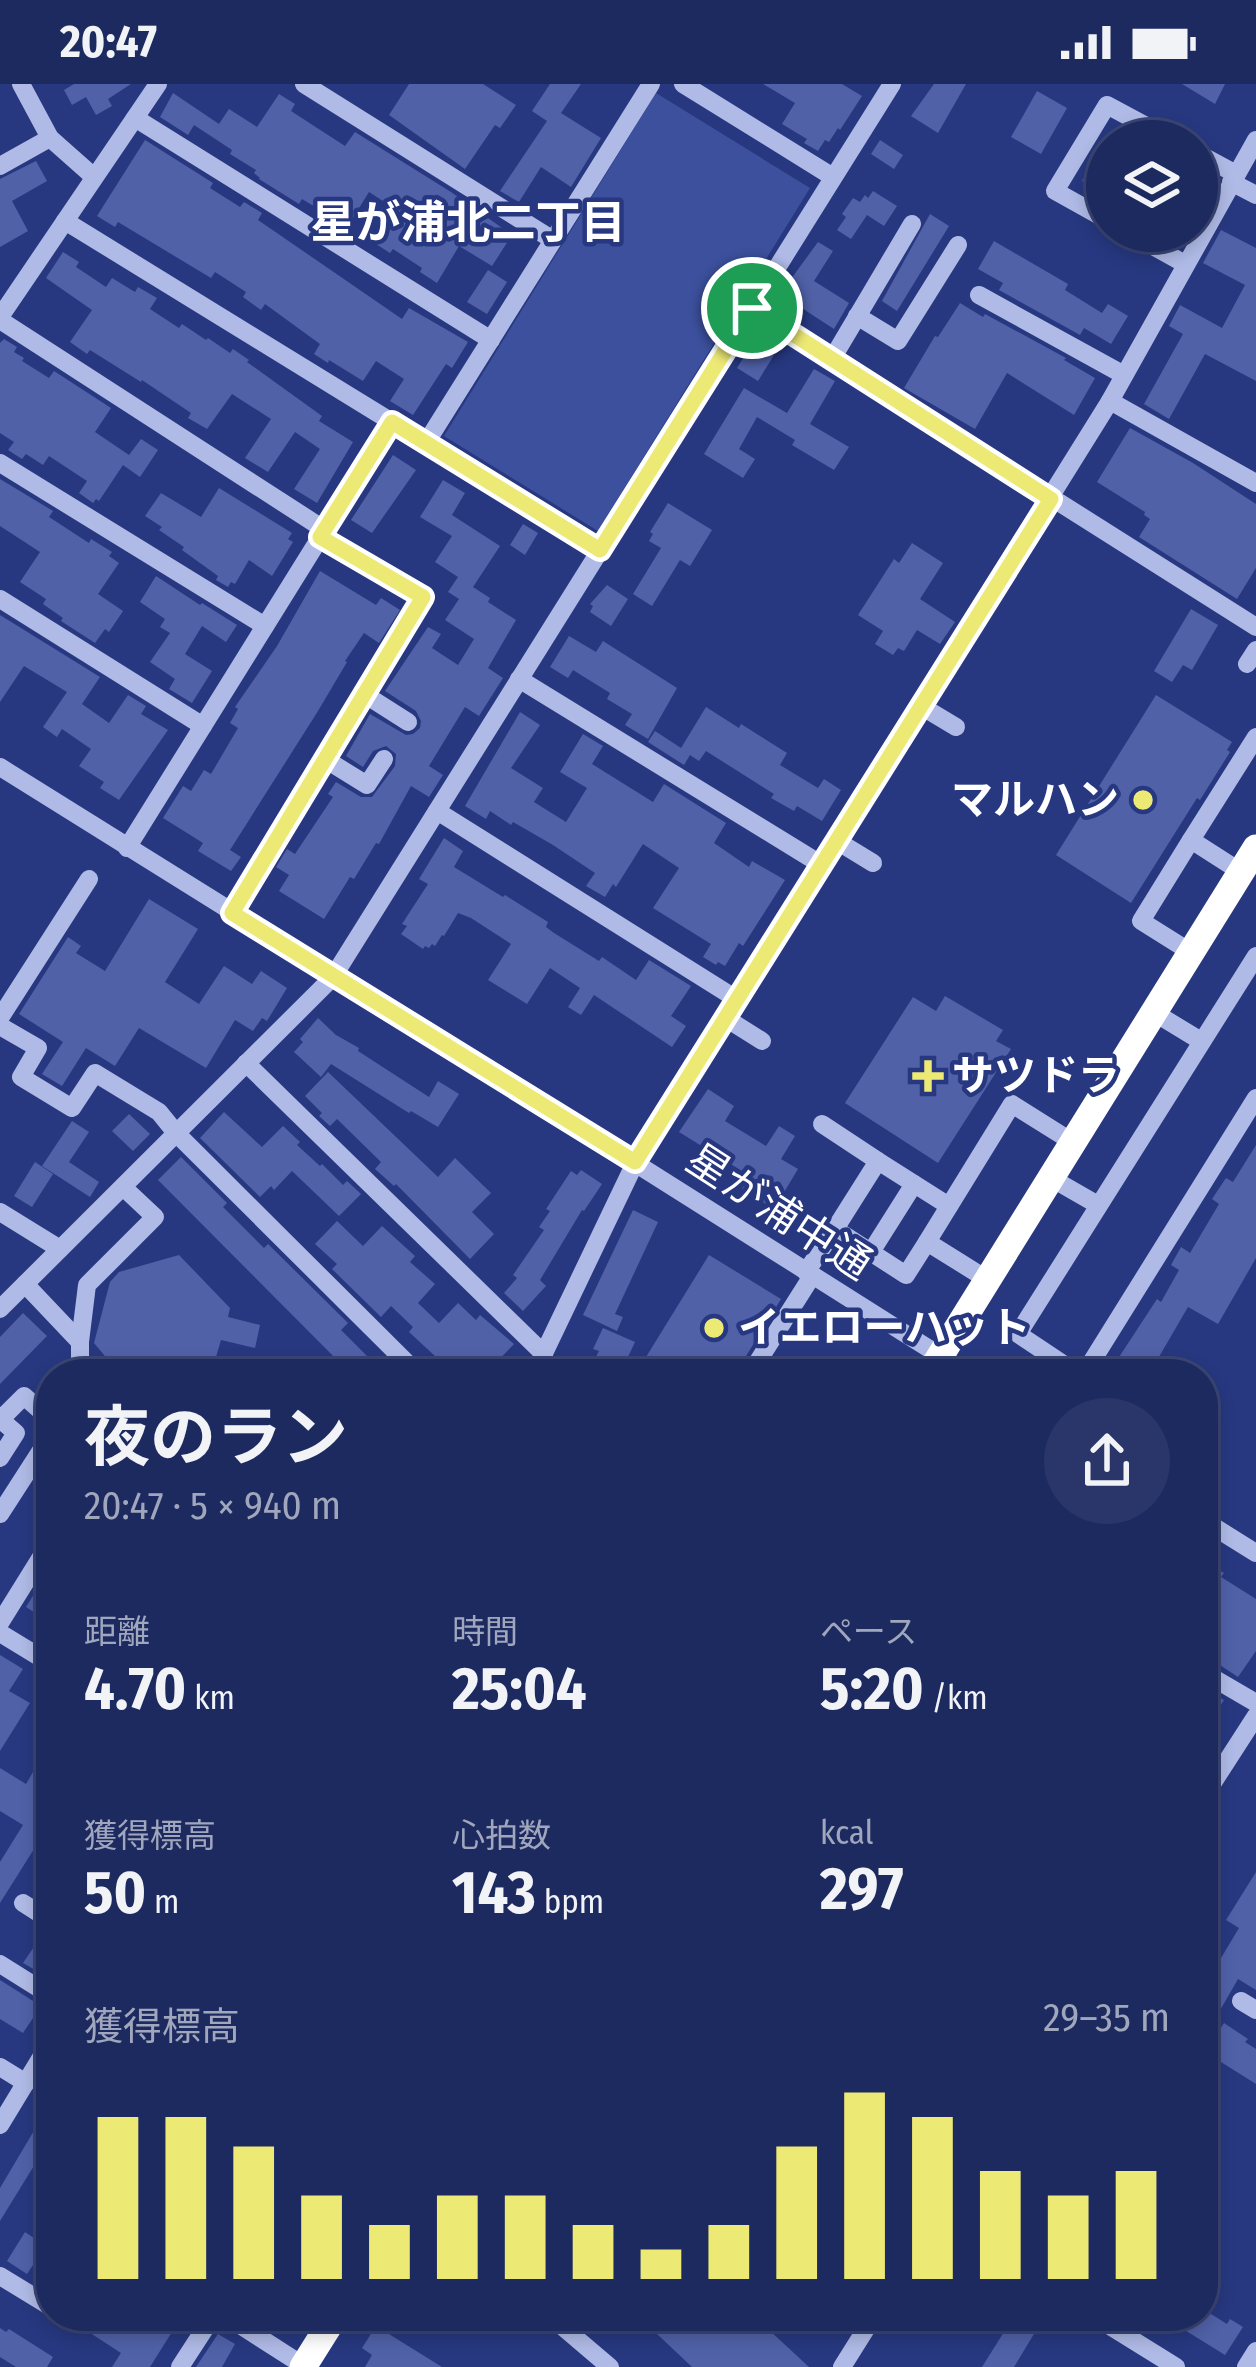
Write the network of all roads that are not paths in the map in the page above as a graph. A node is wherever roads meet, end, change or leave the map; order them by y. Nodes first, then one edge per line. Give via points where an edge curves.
1 (21, 84) edge
2 (158, 84) edge
3 (304, 84) edge
4 (651, 84) edge
5 (683, 84) edge
6 (892, 84) edge
7 (135, 118) junction
8 (1098, 120) edge
9 (1135, 120) edge
10 (50, 138) junction
11 (1086, 140) edge
12 (1256, 140) edge
13 (0, 166) edge
14 (1218, 168) edge
15 (94, 177) junction
16 (833, 178) junction
17 (1233, 178) junction
18 (1256, 195) edge
19 (1086, 208) edge
20 (65, 221) junction
21 (912, 224) dead end
22 (554, 240) junction
23 (958, 245) dead end
24 (1164, 252) edge
25 (1185, 264) junction
26 (980, 295) dead end
27 (752, 308) junction
28 (1, 311) edge
29 (857, 316) junction
30 (491, 340) junction
31 (832, 359) junction
32 (1124, 375) junction
33 (1110, 401) junction
34 (392, 422) junction
35 (426, 443) junction
36 (0, 463) edge
37 (1256, 483) edge
38 (1051, 499) junction
39 (322, 533) junction
40 (600, 550) junction
41 (0, 599) edge
42 (265, 626) junction
43 (1256, 626) edge
44 (519, 679) junction
45 (364, 694) junction
46 (921, 706) junction
47 (408, 722) dead end
48 (203, 726) junction
49 (956, 727) dead end
50 (1256, 736) edge
51 (325, 759) junction
52 (384, 759) dead end
53 (0, 767) edge
54 (437, 811) junction
55 (1191, 840) junction
56 (837, 841) junction
57 (127, 848) junction
58 (1249, 860) edge
59 (873, 863) dead end
60 (822, 865) junction
61 (89, 879) dead end
62 (232, 913) junction
63 (1192, 953) junction
64 (1256, 956) edge
65 (333, 976) junction
66 (738, 1000) junction
67 (1155, 1013) junction
68 (727, 1019) junction
69 (0, 1022) edge
70 (762, 1042) dead end
71 (1201, 1042) junction
72 (246, 1064) junction
73 (1256, 1098) edge
74 (822, 1124) dead end
75 (176, 1133) junction
76 (1074, 1143) junction
77 (878, 1161) junction
78 (635, 1162) junction
79 (1051, 1178) junction
80 (914, 1184) junction
81 (123, 1187) junction
82 (1098, 1205) junction
83 (949, 1206) junction
84 (0, 1212) edge
85 (835, 1229) junction
86 (927, 1242) junction
87 (60, 1249) junction
88 (872, 1252) junction
89 (809, 1274) junction
90 (988, 1280) junction
91 (25, 1284) junction
92 (0, 1309) edge
93 (80, 1342) junction
94 (544, 1354) junction
95 (80, 1359) edge
96 (403, 1359) edge
97 (542, 1359) edge
98 (759, 1359) edge
99 (927, 1359) edge
100 (939, 1359) edge
101 (1057, 1359) edge
102 (1091, 1359) edge
103 (36, 1407) edge
104 (1, 1420) edge
105 (0, 1458) edge
106 (36, 1458) edge
107 (0, 1514) edge
108 (1218, 1529) edge
109 (1256, 1553) edge
110 (36, 1565) edge
111 (0, 1623) edge
112 (0, 1633) edge
113 (36, 1655) edge
114 (1218, 1681) edge
115 (1256, 1703) edge
116 (1256, 1716) edge
117 (1218, 1775) edge
118 (23, 1903) dead end
119 (36, 1911) edge
120 (0, 1964) edge
121 (36, 1987) edge
122 (36, 2066) edge
123 (0, 2067) edge
124 (26, 2083) junction
125 (0, 2125) edge
126 (0, 2276) edge
127 (36, 2298) edge
128 (203, 2331) edge
129 (249, 2331) edge
130 (326, 2331) edge
131 (568, 2331) edge
132 (865, 2331) edge
133 (1118, 2331) edge
134 (1256, 2351) edge
135 (304, 2366) edge
136 (180, 2367) edge
137 (610, 2367) edge
138 (842, 2367) edge
139 (1176, 2367) edge
140 (1246, 2367) edge

1 - 10 street
2 - 7 street
3 - 22 street
4 - 22 street
5 - 16 street
6 - 16 street
7 - 15 street
7 - 30 street
8 - 9 street via 1107,105
10 - 13 street
10 - 15 street
11 - 19 street via 1055,191
12 - 17 street
14 - 17 street
15 - 20 street
16 - 27 street
17 - 18 street
17 - 25 street
20 - 28 street
20 - 34 street
21 - 29 street
22 - 30 street
23 - 29 street via 898,341
24 - 25 street
25 - 32 street
26 - 32 street
27 - 31 street
27 - 40 street
28 - 39 street
29 - 31 street
30 - 35 street
31 - 38 street
32 - 33 street
33 - 37 street
33 - 38 street
34 - 35 street
34 - 39 street
35 - 40 street
36 - 42 street
38 - 43 street
38 - 46 street
39 - 42 street
39 - 45 street via 423,597
40 - 44 street
41 - 48 street
42 - 48 street
44 - 54 street
44 - 60 street
45 - 47 street
45 - 51 street
46 - 49 street
46 - 56 street
48 - 57 street
50 - 55 street
51 - 52 street via 368,785
51 - 62 street
53 - 57 street, 星が浦中通
54 - 65 street
54 - 66 street
55 - 58 street
55 - 63 street via 1141,921
56 - 59 street
56 - 60 street
57 - 62 street, 星が浦中通
58 - 63 highway
60 - 66 street
61 - 69 street
62 - 65 street, 星が浦中通
63 - 67 highway
64 - 71 street
65 - 72 street
65 - 78 street, 星が浦中通
66 - 68 street
67 - 71 street
67 - 76 highway
68 - 70 street
68 - 78 street
69 - 75 street via 38,1048 21,1077 72,1108 95,1073 159,1112
71 - 82 street
72 - 75 street
72 - 94 street
73 - 102 street
74 - 77 street
75 - 81 street
75 - 96 street
76 - 79 highway
76 - 83 street via 1012,1104
77 - 80 street
77 - 85 street
78 - 89 street, 星が浦中通
78 - 94 street
79 - 82 street
79 - 90 highway
80 - 83 street
80 - 88 street
81 - 87 street
81 - 93 street via 154,1217 87,1285
82 - 101 street via 1018,1334
83 - 86 street
84 - 87 street
85 - 88 street
85 - 89 street
86 - 88 street via 906,1275
86 - 90 street
87 - 91 street
89 - 98 street
89 - 99 street, 星が浦中通
90 - 100 highway
91 - 92 street
91 - 93 street
93 - 95 street
94 - 97 street
103 - 104 street via 24,1396
104 - 105 street via 16,1433
106 - 107 street
108 - 109 street
110 - 111 street
112 - 113 street
114 - 115 street
116 - 117 street
118 - 119 street
120 - 121 street
122 - 124 street
123 - 124 street
124 - 125 street
126 - 127 street
128 - 136 street
129 - 135 street
130 - 135 highway
131 - 137 street
132 - 138 street
133 - 139 street
134 - 140 street

